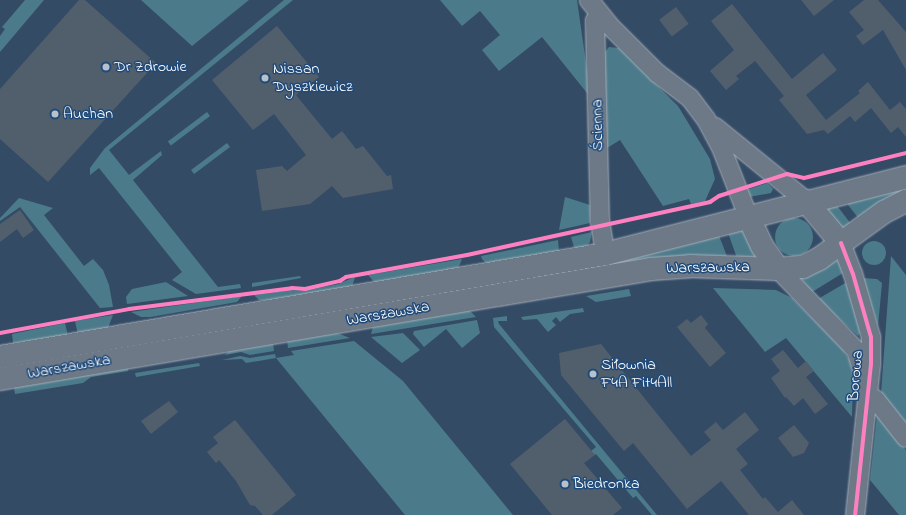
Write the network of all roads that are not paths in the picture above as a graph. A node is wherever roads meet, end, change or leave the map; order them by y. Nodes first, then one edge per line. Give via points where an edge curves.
1 (594, 7) edge
2 (706, 119) junction
3 (906, 178) edge
4 (906, 200) edge
5 (806, 201) junction
6 (748, 216) junction
7 (841, 243) junction
8 (605, 254) junction
9 (778, 269) junction
10 (0, 357) edge
11 (0, 379) edge
12 (867, 394) junction
13 (906, 438) edge
14 (856, 515) edge

1 - 2 street via 657,73 690,98
1 - 8 street, Ścienna via 600,221
2 - 5 street
2 - 6 street via 722,147
3 - 5 main road
4 - 7 main road via 884,212
5 - 6 main road, Warszawska
5 - 7 main road
6 - 8 main road, Warszawska
6 - 9 main road via 762,246
7 - 9 main road, Warszawska via 812,263
7 - 12 street, Borowa via 853,274 871,337
8 - 10 main road, Warszawska
9 - 11 main road, Warszawska via 690,266 639,271
9 - 12 street, Borowa via 856,350 864,368
12 - 13 street via 876,400
12 - 14 street, Borowa

